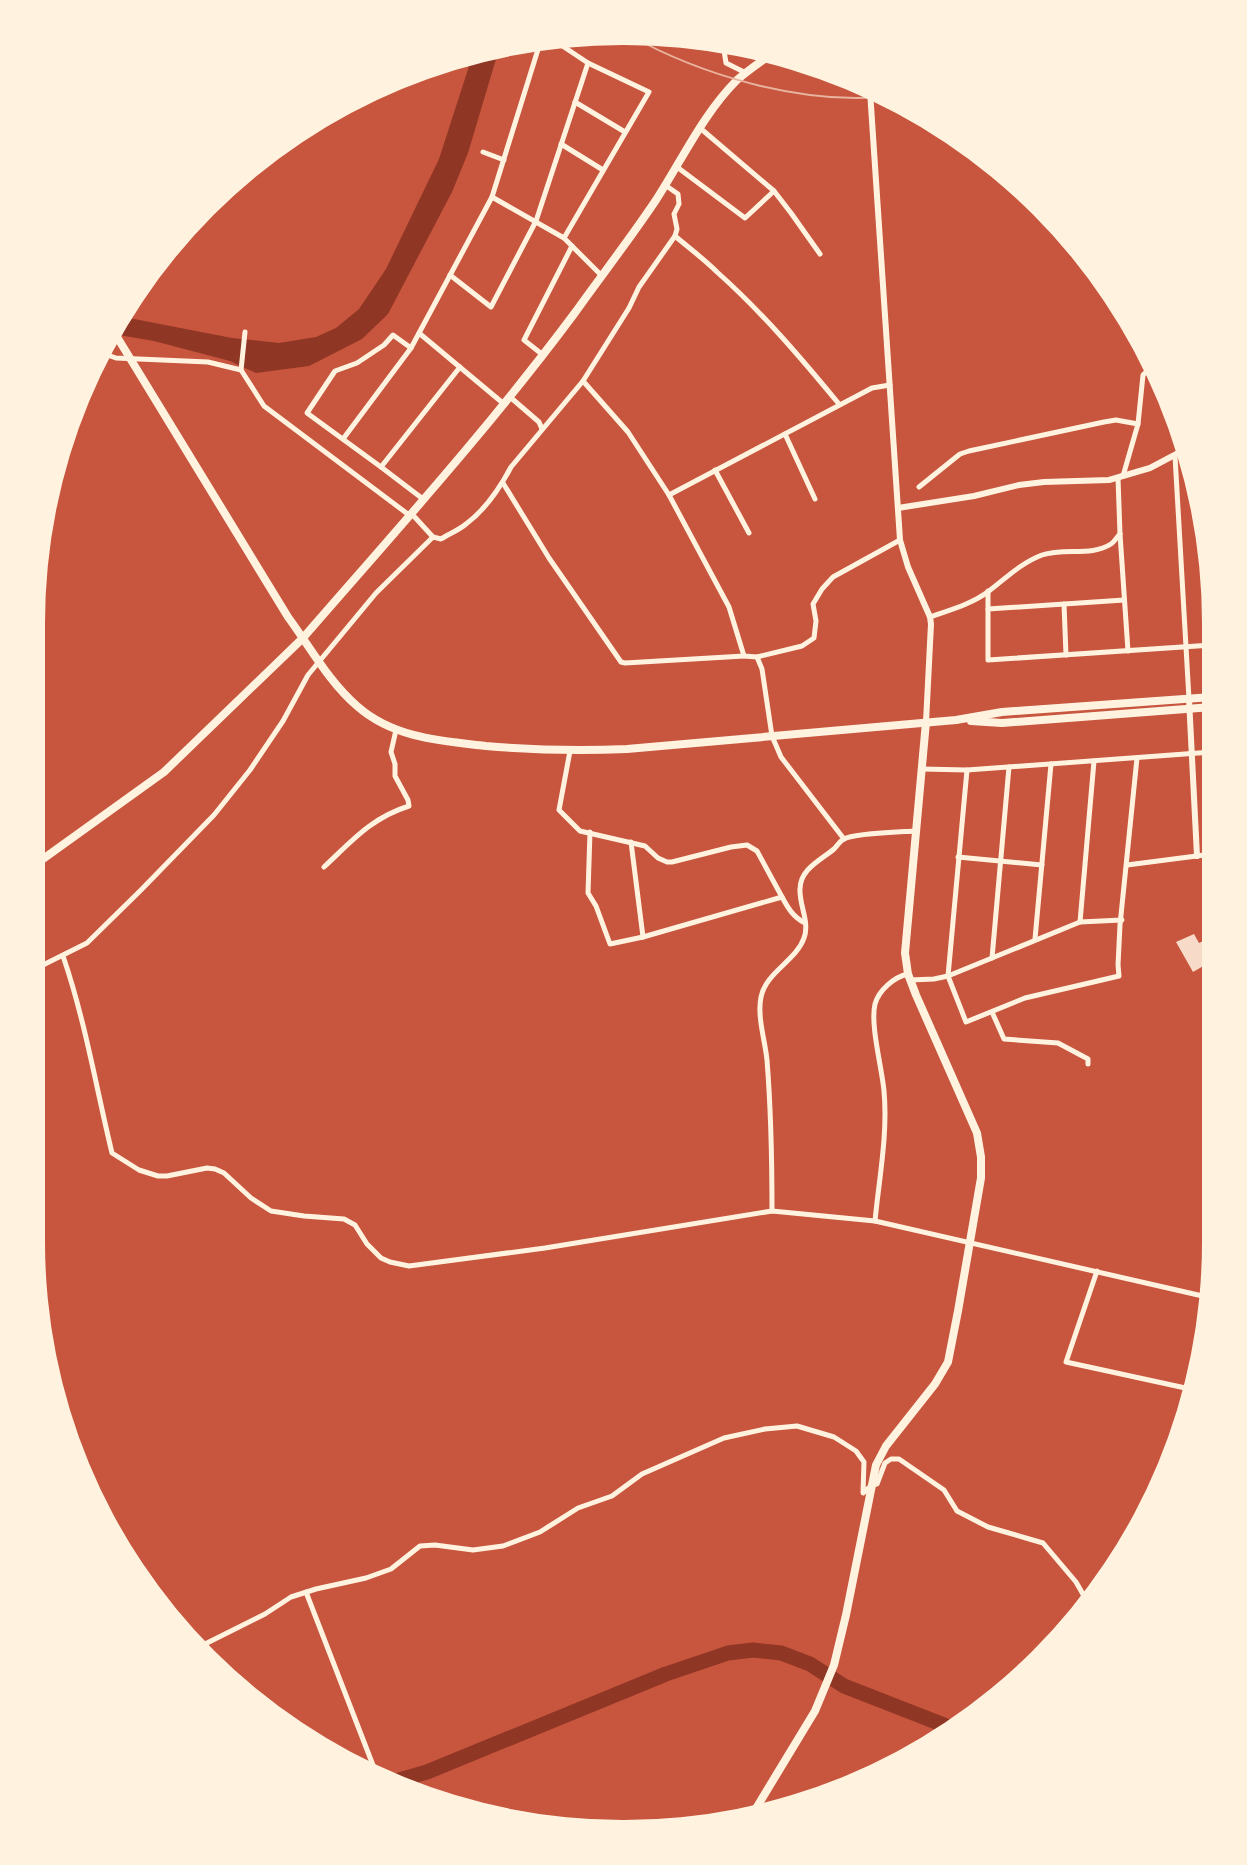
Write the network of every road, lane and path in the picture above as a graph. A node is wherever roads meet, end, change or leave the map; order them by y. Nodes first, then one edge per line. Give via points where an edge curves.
1 (566, 48) edge
2 (537, 52) edge
3 (725, 54) edge
4 (761, 62) edge
5 (588, 63) junction
6 (746, 73) junction
7 (871, 101) edge
8 (575, 102) junction
9 (700, 128) junction
10 (625, 132) junction
11 (561, 144) junction
12 (483, 152) dead end
13 (504, 160) junction
14 (677, 167) junction
15 (603, 170) junction
16 (665, 185) junction
17 (774, 191) junction
18 (492, 197) junction
19 (536, 221) junction
20 (675, 236) junction
21 (564, 237) junction
22 (572, 246) junction
23 (820, 254) dead end
24 (450, 275) junction
25 (602, 276) junction
26 (245, 332) dead end
27 (419, 333) junction
28 (119, 341) edge
29 (411, 348) junction
30 (543, 355) junction
31 (111, 356) edge
32 (130, 358) junction
33 (460, 368) junction
34 (241, 370) junction
35 (1145, 373) edge
36 (583, 381) junction
37 (890, 385) junction
38 (507, 401) junction
39 (839, 404) junction
40 (1138, 424) junction
41 (542, 429) junction
42 (785, 434) junction
43 (343, 439) junction
44 (1175, 456) joint
45 (381, 467) junction
46 (716, 470) junction
47 (1121, 477) junction
48 (503, 483) junction
49 (920, 487) dead end
50 (669, 495) junction
51 (815, 498) dead end
52 (423, 499) junction
53 (898, 508) junction
54 (410, 514) junction
55 (749, 533) dead end
56 (1120, 534) junction
57 (433, 537) junction
58 (900, 540) junction
59 (988, 591) junction
60 (1124, 600) junction
61 (1064, 604) junction
62 (988, 609) junction
63 (930, 617) junction
64 (303, 638) junction
65 (1202, 646) edge
66 (1186, 647) junction
67 (1128, 651) junction
68 (1066, 655) junction
69 (744, 656) junction
70 (757, 657) junction
71 (319, 662) junction
72 (1202, 698) edge
73 (1189, 699) junction
74 (1202, 708) edge
75 (1190, 709) junction
76 (956, 720) junction
77 (926, 722) junction
78 (396, 730) junction
79 (772, 736) junction
80 (570, 751) junction
81 (1202, 753) edge
82 (1192, 754) junction
83 (1137, 758) junction
84 (1094, 761) junction
85 (1051, 764) junction
86 (1009, 767) junction
87 (922, 769) junction
88 (967, 770) junction
89 (916, 831) junction
90 (590, 832) junction
91 (844, 839) junction
92 (631, 842) junction
93 (1202, 855) edge
94 (1197, 856) junction
95 (958, 857) junction
96 (45, 858) edge
97 (1000, 861) junction
98 (1042, 865) junction
99 (1126, 866) junction
100 (324, 867) dead end
101 (782, 897) junction
102 (1122, 920) junction
103 (805, 922) junction
104 (1080, 922) junction
105 (643, 937) junction
106 (1035, 939) junction
107 (63, 956) junction
108 (992, 958) junction
109 (45, 964) edge
110 (948, 976) junction
111 (909, 977) junction
112 (992, 1012) junction
113 (1088, 1064) dead end
114 (772, 1211) junction
115 (874, 1221) junction
116 (970, 1242) junction
117 (1097, 1271) junction
118 (1199, 1294) edge
119 (1183, 1387) edge
120 (871, 1486) junction
121 (306, 1592) junction
122 (1083, 1593) edge
123 (207, 1644) edge
124 (372, 1762) edge
125 (759, 1803) edge

1 - 5 street
2 - 13 street
3 - 6 street via 726,63
4 - 6 highway
5 - 8 street
5 - 10 street via 649,92
6 - 9 highway via 725,93
7 - 37 street
8 - 10 street
8 - 11 street
9 - 14 highway
9 - 17 street
10 - 15 street
11 - 15 street
11 - 19 street
12 - 13 street
13 - 18 street
14 - 16 highway
14 - 17 street via 745,218
15 - 21 street
16 - 20 street via 678,194
16 - 25 highway
17 - 23 street
18 - 19 street
18 - 24 street
19 - 21 street
19 - 24 street via 491,307
20 - 36 street via 639,287
20 - 39 street via 756,309
21 - 22 street
22 - 25 street
22 - 30 street via 524,340
24 - 27 street
25 - 30 highway
26 - 34 street
27 - 29 street
27 - 33 street
28 - 32 highway
29 - 43 street
29 - 43 street via 393,335 357,363 335,371 307,413
30 - 38 highway
31 - 32 street
32 - 34 street via 208,362
32 - 64 highway
33 - 38 street
33 - 45 street
34 - 54 street via 264,406
35 - 40 street
36 - 41 street
36 - 50 street via 628,432
37 - 39 street via 872,388
37 - 53 street
38 - 41 street via 539,422
38 - 52 highway
39 - 42 street
40 - 47 street
40 - 49 street via 1116,420 969,451
41 - 48 street
42 - 46 street
42 - 51 street
43 - 45 street
44 - 47 street
44 - 66 street
45 - 52 street
46 - 50 street
46 - 55 street
47 - 53 street via 1019,485
47 - 56 street
48 - 57 street via 466,525 441,539
48 - 69 street via 621,662
50 - 69 street via 729,607
52 - 54 highway
53 - 58 street
54 - 57 street
54 - 64 highway
56 - 59 street via 1111,544 1098,548 1045,554 1030,560
56 - 60 street
57 - 71 street via 376,593
58 - 63 street
58 - 70 street via 833,577 822,589 813,604 814,638 802,646
59 - 62 street
59 - 63 street via 962,606
60 - 61 street
60 - 67 street
61 - 62 street
61 - 68 street
62 - 68 street via 988,660
63 - 77 street
64 - 71 highway
64 - 96 main road via 164,772
65 - 66 street
66 - 67 street
66 - 73 street
67 - 68 street
69 - 70 street
70 - 79 street
71 - 78 highway via 357,706
71 - 107 street via 250,770 214,815 87,943
72 - 73 highway
73 - 75 street
73 - 76 highway via 1002,712
74 - 75 highway
75 - 76 highway via 1002,723
75 - 82 street
76 - 77 highway
77 - 79 highway
77 - 87 main road
78 - 80 highway via 430,740
78 - 100 street via 391,752 395,776 409,806 372,823
79 - 80 highway
79 - 91 street via 781,757
80 - 90 street via 559,810 580,831
81 - 82 street
82 - 83 street
82 - 94 street
83 - 84 street
83 - 99 street
84 - 85 street
84 - 104 street
85 - 86 street
85 - 98 street
86 - 88 street
86 - 97 street
87 - 88 street
87 - 89 main road
88 - 95 street
89 - 91 street
89 - 111 main road via 905,953
90 - 92 street
90 - 105 street via 588,893 610,944
91 - 103 street via 803,876 799,888
92 - 101 street via 645,846 666,862 747,845 757,851
92 - 105 street
93 - 94 street
94 - 99 street
95 - 97 street
95 - 110 street
97 - 98 street
97 - 108 street
98 - 106 street
99 - 102 street
101 - 103 street via 788,909
101 - 105 street
102 - 104 street
102 - 112 street via 1119,976 1025,998
103 - 114 street via 804,939 769,979 761,995 771,1114
104 - 106 street
106 - 108 street
107 - 109 street
107 - 114 street via 86,1034 112,1153 139,1170 158,1176 215,1168 271,1211 344,1219 355,1225 374,1252 390,1262 409,1266 457,1260
108 - 110 street
110 - 111 street
110 - 112 street via 966,1022
111 - 115 street via 902,975 890,983 876,1000 873,1014 885,1093
111 - 116 main road via 977,1133 981,1179
112 - 113 street via 1004,1039 1058,1043 1088,1059
114 - 115 street
115 - 116 street
116 - 117 street
116 - 120 main road via 948,1362 880,1455
117 - 118 street
117 - 119 street via 1066,1362
120 - 121 street via 863,1493 864,1462 856,1451 834,1437 797,1426 765,1430 724,1438 642,1474 612,1496 578,1508 540,1532 504,1546 473,1550 420,1546 391,1569
120 - 122 street via 877,1484 888,1460 899,1459 944,1490 957,1511 988,1527 1043,1543
120 - 125 main road via 834,1665 815,1711
121 - 123 street
121 - 124 street

